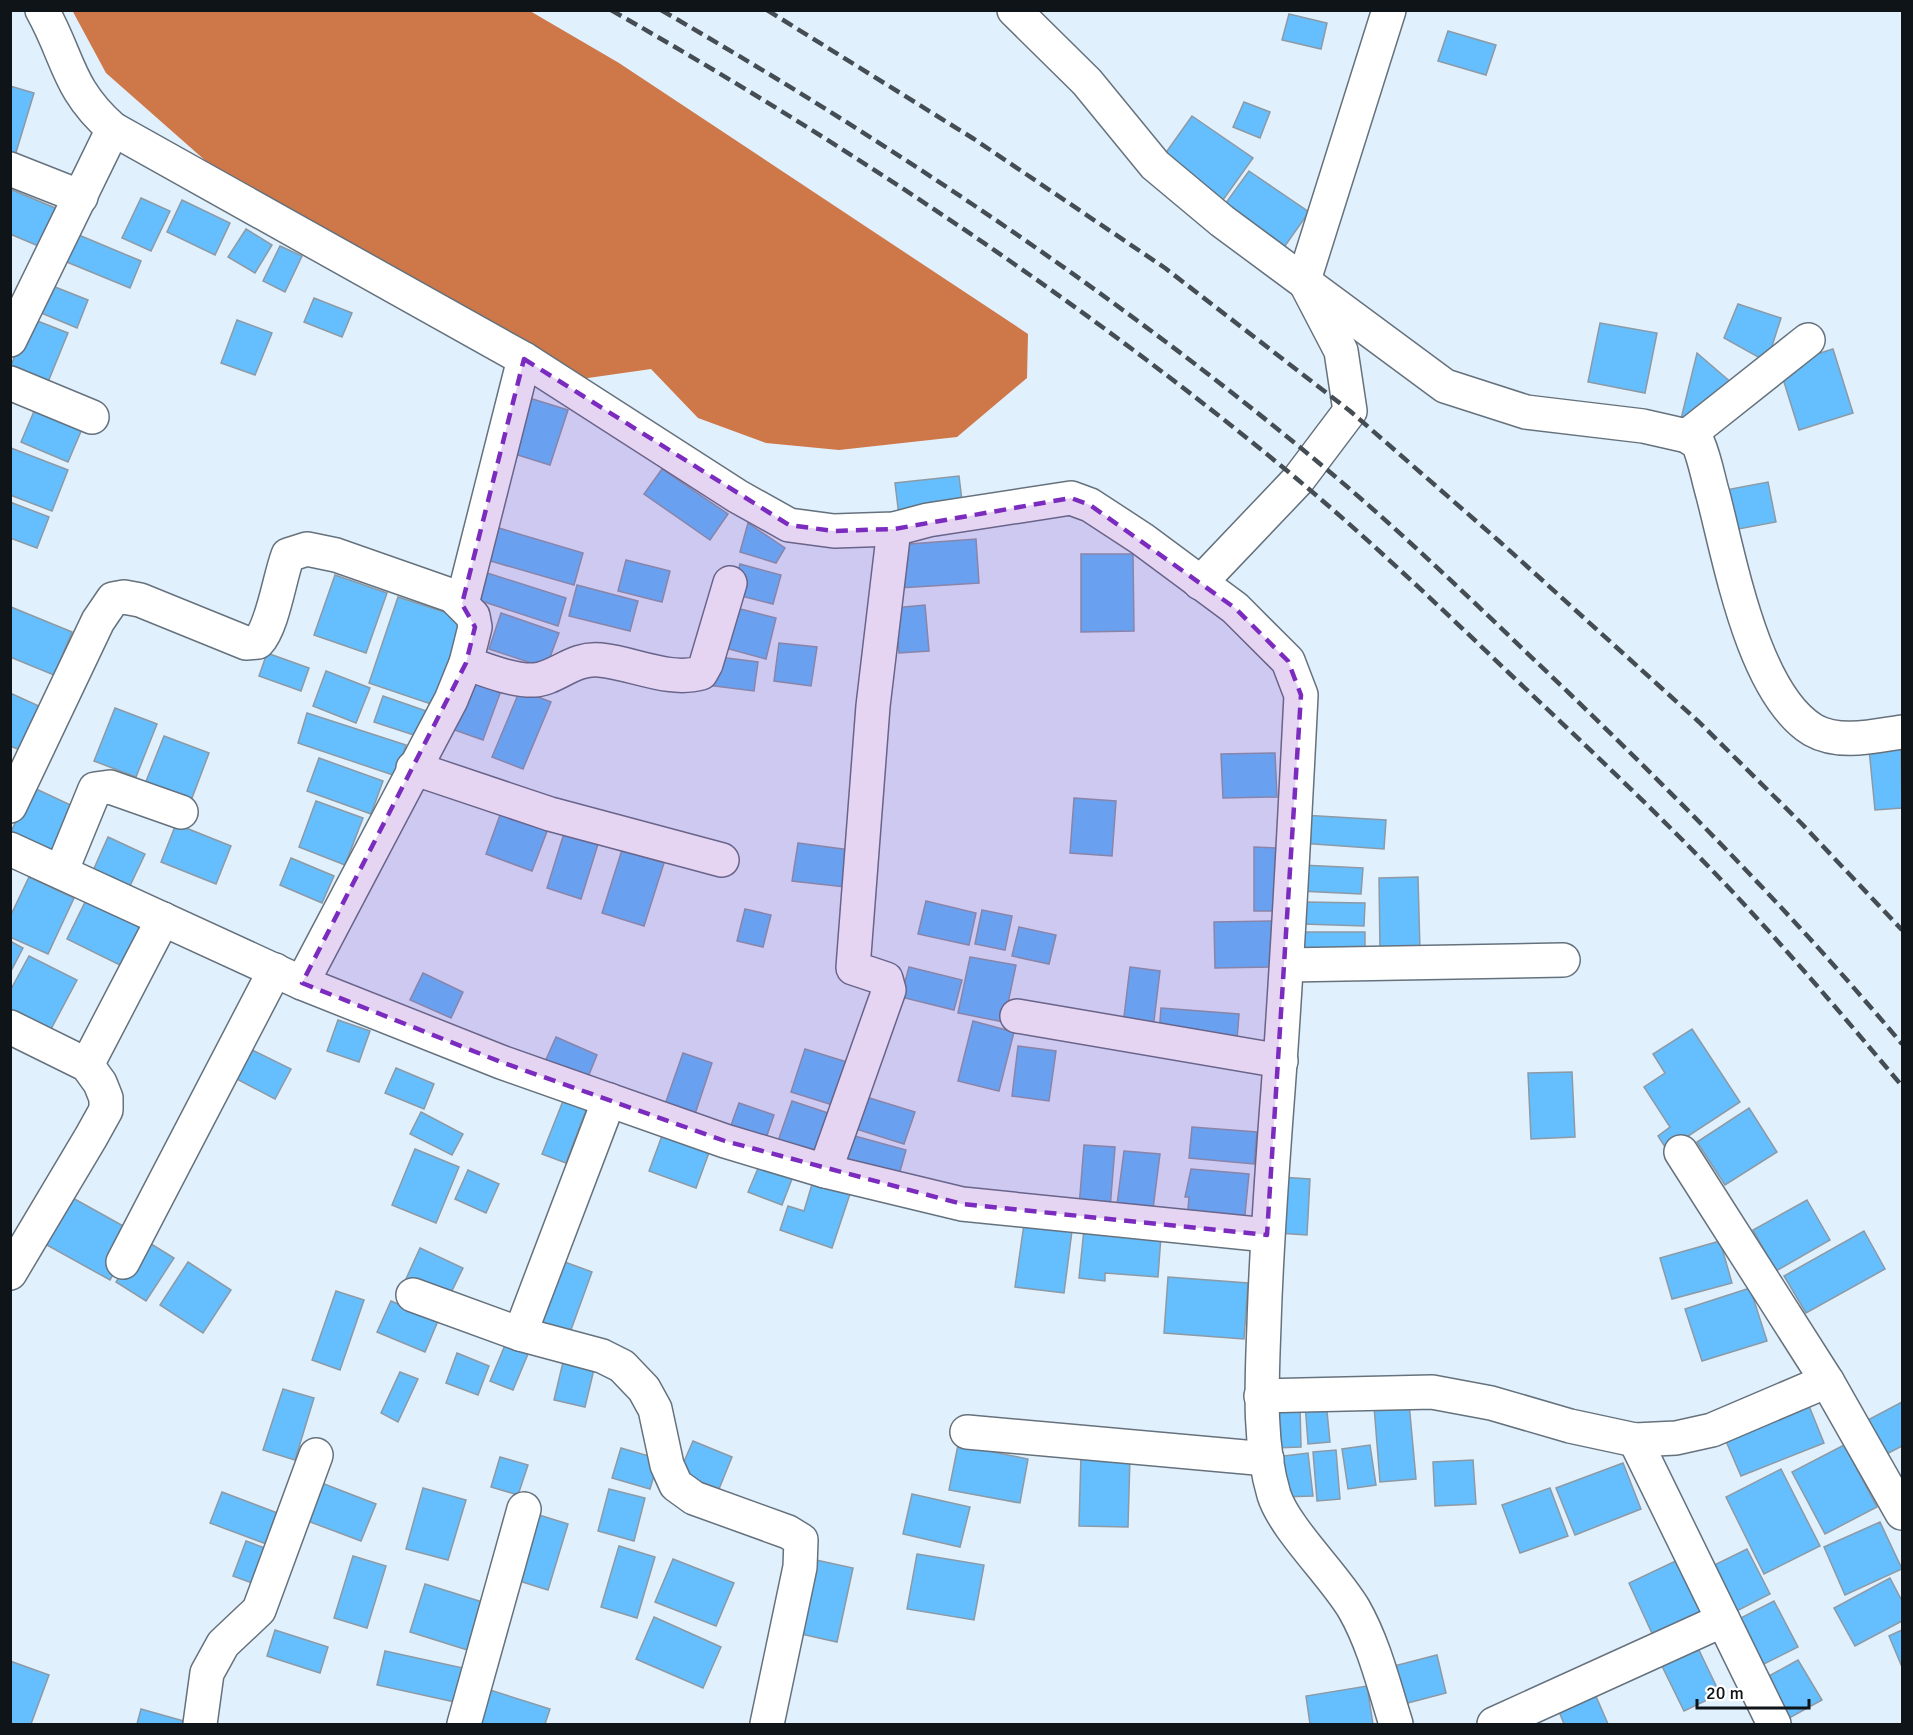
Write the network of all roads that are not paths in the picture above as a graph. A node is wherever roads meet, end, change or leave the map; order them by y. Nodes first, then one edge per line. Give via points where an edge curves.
1 (42, 10) edge
2 (1014, 10) edge
3 (1389, 10) edge
4 (113, 129) junction
5 (10, 170) edge
6 (81, 196) junction
7 (1304, 280) junction
8 (1808, 339) dead end
9 (10, 340) edge
10 (524, 359) junction
11 (10, 383) edge
12 (93, 417) dead end
13 (1687, 436) junction
14 (894, 529) junction
15 (730, 583) dead end
16 (1200, 583) junction
17 (462, 604) junction
18 (466, 663) junction
19 (1902, 732) edge
20 (20, 762) edge
21 (413, 768) junction
22 (10, 806) edge
23 (180, 812) dead end
24 (10, 849) edge
25 (722, 860) dead end
26 (61, 872) junction
27 (164, 919) junction
28 (1563, 960) dead end
29 (1287, 965) junction
30 (289, 976) junction
31 (1017, 1016) dead end
32 (10, 1027) edge
33 (1281, 1061) junction
34 (87, 1065) junction
35 (609, 1100) junction
36 (1681, 1152) dead end
37 (825, 1171) junction
38 (1267, 1235) junction
39 (19, 1239) edge
40 (123, 1262) dead end
41 (10, 1273) edge
42 (413, 1296) dead end
43 (520, 1334) junction
44 (1827, 1381) junction
45 (1261, 1395) junction
46 (967, 1432) dead end
47 (1635, 1440) junction
48 (316, 1455) dead end
49 (1267, 1459) junction
50 (524, 1509) dead end
51 (1902, 1513) edge
52 (1723, 1620) junction
53 (200, 1725) edge
54 (464, 1725) edge
55 (767, 1725) edge
56 (1396, 1725) edge
57 (1494, 1725) edge
58 (1774, 1725) edge

1 - 4 street via 75,85 92,111
2 - 7 street via 1087,82 1155,165 1222,221
3 - 7 street
4 - 6 street
4 - 10 street
5 - 6 street
6 - 9 street
7 - 13 street via 1445,386 1526,412 1642,426
7 - 16 street via 1341,351 1350,411 1298,480
8 - 13 street
10 - 14 street via 737,496 789,525 834,531
10 - 17 street
11 - 12 street
13 - 19 street via 1698,443 1702,453 1745,616 1770,680 1790,710 1814,730 1838,738
14 - 16 street via 1071,498 1090,505 1133,533
14 - 37 street via 873,706 859,913 852,958 853,968 886,979 889,990
15 - 18 street via 700,673 681,676 598,660 564,667 535,680
16 - 29 street via 1235,608 1288,661 1301,695
17 - 18 street via 473,616 475,627
17 - 20 street via 453,596 308,549 288,555 269,625 258,642 246,643 140,600 113,599
18 - 21 street via 451,700
20 - 22 street
21 - 25 street via 550,814
21 - 30 street
23 - 26 street via 110,787 95,789
24 - 26 street
26 - 27 street
27 - 30 street
27 - 34 street
28 - 29 street
29 - 33 street
30 - 35 street via 501,1062
30 - 40 street
31 - 33 street
32 - 34 street
33 - 38 street
34 - 39 street via 103,1090 106,1110
35 - 37 street
35 - 43 street
36 - 44 street
37 - 38 street via 962,1204
38 - 45 street
39 - 41 street
42 - 43 street
43 - 55 street via 602,1356 622,1366 656,1409 667,1465 676,1485 694,1498 779,1528 801,1540 800,1567
44 - 47 street via 1712,1430 1676,1438
44 - 51 street
45 - 47 street via 1432,1392
45 - 49 street
46 - 49 street
47 - 52 street
48 - 53 street via 259,1610 223,1644 207,1673
49 - 56 street via 1275,1498 1295,1531 1341,1589 1369,1638
50 - 54 street
52 - 57 street
52 - 58 street

